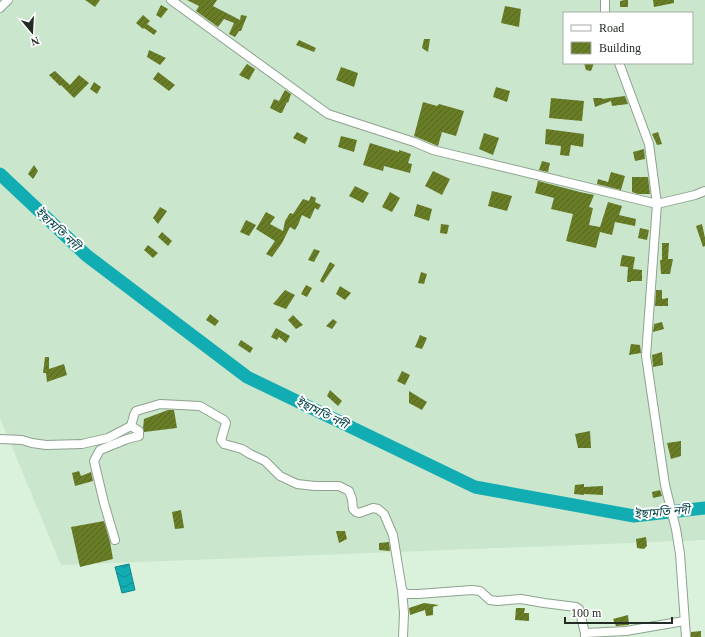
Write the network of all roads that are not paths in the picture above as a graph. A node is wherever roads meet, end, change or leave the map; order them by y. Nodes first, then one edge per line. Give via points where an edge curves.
1 (8, 0) edge
2 (171, 0) edge
3 (606, 0) edge
4 (0, 8) edge
5 (605, 12) edge
6 (619, 64) edge
7 (705, 191) edge
8 (657, 204) junction
9 (131, 426) junction
10 (0, 439) edge
11 (115, 540) dead end
12 (402, 590) junction
13 (684, 621) junction
14 (585, 635) edge
15 (403, 637) edge
16 (686, 637) edge

1 - 4 street
2 - 8 street via 328,114 433,150
3 - 5 street
6 - 8 street via 649,144
7 - 8 street
8 - 13 street via 646,356 665,485 680,554
9 - 10 street via 108,438 82,444 46,445
9 - 11 street via 138,431 139,436 100,450 94,460
9 - 12 street via 136,412 160,404 200,406 226,423 221,440 224,444 242,449 265,461 280,476 297,484 339,486 349,491 356,512 373,508 384,514 393,535
12 - 14 street via 406,594 472,590 480,591 490,600 522,599 576,607 579,609
12 - 15 street
13 - 14 street
13 - 16 street

